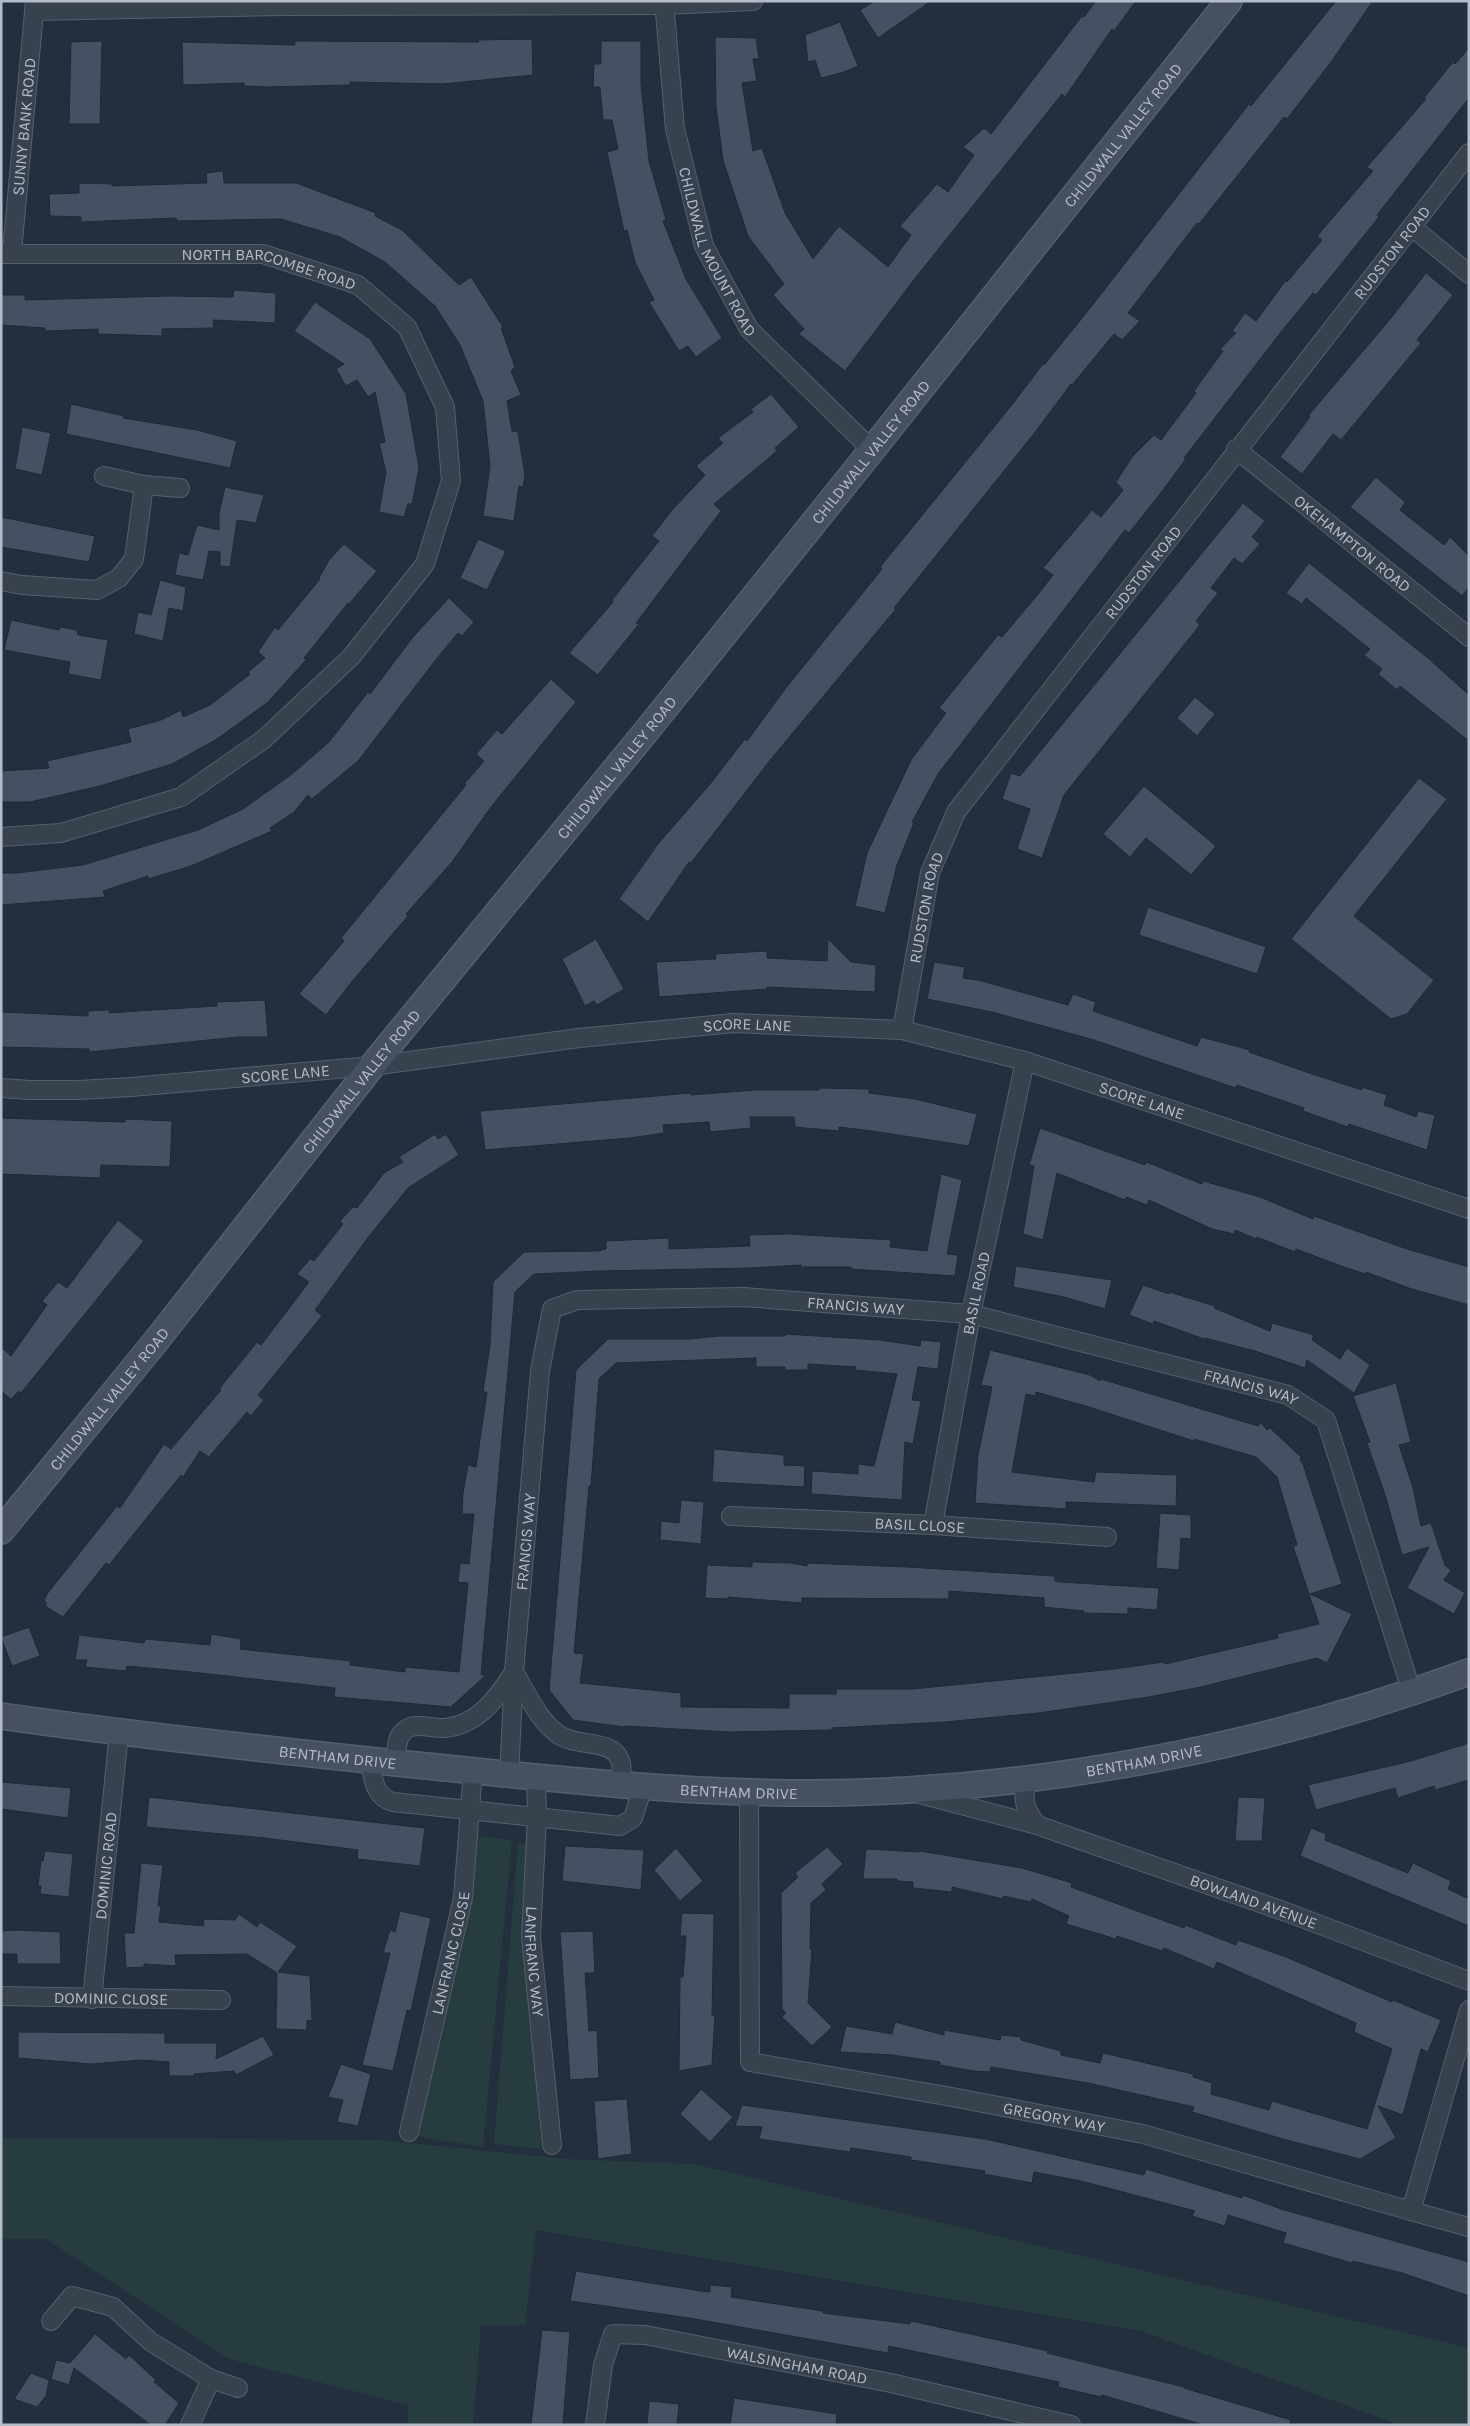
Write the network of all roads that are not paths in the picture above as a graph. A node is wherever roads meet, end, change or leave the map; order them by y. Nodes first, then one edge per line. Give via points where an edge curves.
1 (753, 1) edge
2 (1229, 1) edge
3 (664, 3) edge
4 (34, 6) edge
5 (1469, 153) edge
6 (1412, 227) junction
7 (7, 253) edge
8 (1469, 274) edge
9 (1236, 449) junction
10 (872, 450) junction
11 (104, 476) dead end
12 (144, 485) junction
13 (180, 488) dead end
14 (1, 581) edge
15 (1469, 638) edge
16 (1, 837) edge
17 (902, 1030) junction
18 (1024, 1061) junction
19 (372, 1066) junction
20 (1, 1088) edge
21 (1469, 1209) edge
22 (971, 1314) junction
23 (731, 1516) dead end
24 (933, 1525) junction
25 (1, 1531) edge
26 (1107, 1537) dead end
27 (514, 1672) junction
28 (1469, 1672) edge
29 (1412, 1693) junction
30 (1, 1716) edge
31 (119, 1732) junction
32 (370, 1761) junction
33 (396, 1763) junction
34 (473, 1771) junction
35 (508, 1776) junction
36 (536, 1778) junction
37 (1027, 1778) junction
38 (632, 1787) junction
39 (907, 1790) junction
40 (749, 1792) junction
41 (470, 1809) junction
42 (537, 1817) junction
43 (1037, 1825) junction
44 (1469, 1981) edge
45 (1, 1996) edge
46 (92, 1999) junction
47 (222, 2000) dead end
48 (1469, 2010) edge
49 (409, 2132) dead end
50 (552, 2145) dead end
51 (1411, 2211) junction
52 (1469, 2227) edge
53 (51, 2321) dead end
54 (211, 2379) junction
55 (238, 2388) dead end
56 (190, 2425) edge
57 (596, 2425) edge
58 (1071, 2425) edge

1 - 3 street
2 - 10 main road, CHILDWALL VALLEY ROAD
3 - 4 street
3 - 10 street, CHILDWALL MOUNT ROAD via 675,129 704,246 749,329
4 - 7 street, SUNNY BANK ROAD
5 - 6 street, RUDSTON ROAD
6 - 8 street
6 - 9 street, RUDSTON ROAD
7 - 16 street, NORTH BARCOMBE ROAD via 263,254 358,285 407,327 445,407 451,481 425,564 351,657 264,739 180,797 61,833
9 - 15 street, OKEHAMPTON ROAD
9 - 17 street, RUDSTON ROAD via 956,812 930,873
10 - 19 main road, CHILDWALL VALLEY ROAD
11 - 12 street
12 - 13 street
12 - 14 street via 134,559 119,578 97,590
17 - 18 street, SCORE LANE
17 - 19 street, SCORE LANE via 734,1023 579,1038
18 - 21 street, SCORE LANE
18 - 22 street, BASIL ROAD
19 - 20 street, SCORE LANE via 88,1090
19 - 25 main road, CHILDWALL VALLEY ROAD via 156,1341
22 - 24 street, BASIL ROAD
22 - 27 street, FRANCIS WAY via 743,1297 577,1300 552,1310 540,1371
22 - 29 street, FRANCIS WAY via 1288,1395 1326,1420
23 - 24 street, BASIL CLOSE
24 - 26 street, BASIL CLOSE
27 - 33 street via 490,1706 473,1718 454,1726 406,1729 400,1736
27 - 35 street, FRANCIS WAY
27 - 38 street via 544,1721 556,1733 568,1740 613,1749
28 - 29 main road, BENTHAM DRIVE
29 - 37 main road, BENTHAM DRIVE via 1261,1735 1172,1755
30 - 31 main road, BENTHAM DRIVE
31 - 32 main road, BENTHAM DRIVE
31 - 46 street, DOMINIC ROAD
32 - 33 main road, BENTHAM DRIVE
32 - 41 street via 377,1791 388,1801
33 - 34 main road, BENTHAM DRIVE
34 - 35 main road, BENTHAM DRIVE
34 - 41 street, LANFRANC CLOSE
35 - 36 main road, BENTHAM DRIVE
36 - 38 main road, BENTHAM DRIVE
36 - 42 street, LANFRANC WAY
37 - 39 main road, BENTHAM DRIVE
37 - 43 street via 1023,1800
38 - 40 main road, BENTHAM DRIVE
38 - 42 street via 633,1818 620,1826
39 - 40 main road, BENTHAM DRIVE
39 - 43 street, BOWLAND AVENUE
40 - 51 street, GREGORY WAY via 750,2062 1143,2134
41 - 42 street
41 - 49 street, LANFRANC CLOSE via 462,1898
42 - 50 street, LANFRANC WAY via 531,1937
43 - 44 street, BOWLAND AVENUE via 1286,1912
45 - 46 street, DOMINIC CLOSE
46 - 47 street, DOMINIC CLOSE
48 - 51 street
51 - 52 street
53 - 54 street via 72,2296 114,2307 151,2342
54 - 55 street
54 - 56 street
57 - 58 street, WALSINGHAM ROAD via 603,2366 613,2334 645,2336 891,2383

